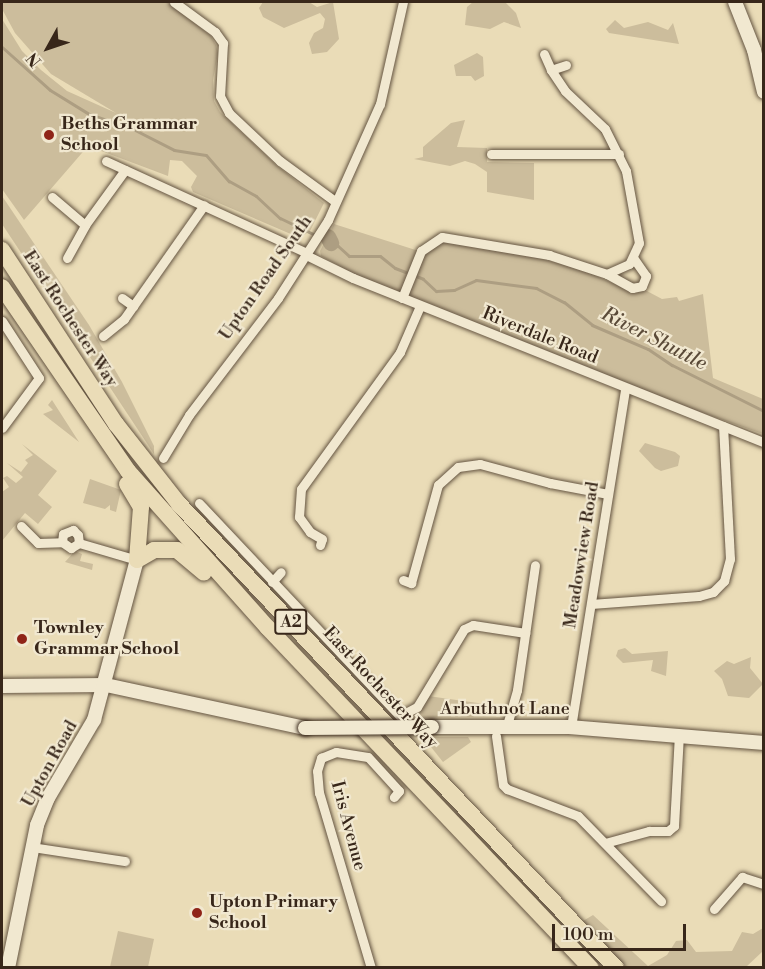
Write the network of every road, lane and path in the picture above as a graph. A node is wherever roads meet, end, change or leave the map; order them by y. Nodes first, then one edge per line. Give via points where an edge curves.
1 (174, 2) edge
2 (403, 2) edge
3 (735, 2) edge
4 (544, 54) dead end
5 (566, 65) dead end
6 (551, 69) junction
7 (764, 92) edge
8 (498, 151) dead end
9 (619, 154) junction
10 (106, 161) dead end
11 (124, 170) junction
12 (52, 197) dead end
13 (336, 202) junction
14 (204, 205) junction
15 (85, 225) junction
16 (2, 250) edge
17 (307, 254) junction
18 (67, 258) dead end
19 (634, 259) junction
20 (607, 274) junction
21 (2, 287) edge
22 (122, 298) dead end
23 (402, 298) junction
24 (133, 306) junction
25 (420, 306) junction
26 (2, 321) edge
27 (103, 336) dead end
28 (38, 343) junction
29 (625, 388) junction
30 (723, 426) junction
31 (2, 428) edge
32 (764, 442) edge
33 (163, 458) dead end
34 (608, 494) junction
35 (199, 503) dead end
36 (21, 526) dead end
37 (322, 539) dead end
38 (62, 542) junction
39 (79, 543) junction
40 (137, 560) junction
41 (535, 565) dead end
42 (281, 572) dead end
43 (272, 582) junction
44 (412, 583) dead end
45 (591, 604) junction
46 (268, 628) junction
47 (525, 633) junction
48 (106, 685) junction
49 (2, 686) edge
50 (507, 724) junction
51 (571, 727) junction
52 (679, 735) junction
53 (496, 736) dead end
54 (764, 743) edge
55 (394, 797) dead end
56 (605, 843) junction
57 (32, 847) junction
58 (125, 861) dead end
59 (764, 884) edge
60 (661, 901) dead end
61 (714, 909) dead end
62 (8, 968) edge
63 (371, 968) edge
64 (591, 968) edge
65 (616, 968) edge

1 - 13 street via 215,32 223,43 220,96 229,113 280,161
2 - 13 street, Upton Road South via 380,104
3 - 7 street via 754,50
4 - 6 street
5 - 6 street
6 - 9 street via 564,91 605,129
8 - 9 street
9 - 19 street via 638,233
10 - 11 street, Riverdale Road
11 - 14 street, Riverdale Road
11 - 15 street
12 - 15 street
13 - 17 street, Upton Road South
14 - 17 street, Riverdale Road
14 - 24 street
15 - 18 street
16 - 65 highway, East Rochester Way / A2 via 110,415 179,504
17 - 23 street, Riverdale Road
17 - 33 street, Upton Road South via 207,388
19 - 20 street via 624,268
19 - 20 street via 645,270 642,286 632,288
20 - 23 street via 536,252 450,236 430,242 415,264
21 - 28 highway, A2
22 - 24 street
23 - 25 street, Riverdale Road
24 - 27 street
25 - 29 street, Riverdale Road
25 - 37 street via 400,352 301,489 302,523
26 - 31 street via 39,378
28 - 40 highway, A2 via 52,381 74,416 136,495 141,507
28 - 46 highway, A2 via 128,471
29 - 30 street, Riverdale Road
29 - 34 street, Meadowview Road
30 - 32 street, Riverdale Road
30 - 45 street via 729,559 724,581 713,592 699,596
34 - 44 street via 480,464 459,467 438,485
34 - 45 street, Meadowview Road
35 - 43 street
36 - 38 street via 38,543
38 - 39 street via 71,548
38 - 39 street via 63,534 73,530
39 - 40 street
40 - 46 highway, A2 via 154,549 185,554 240,610
40 - 48 street, Upton Road
41 - 47 street
42 - 43 street
43 - 47 street via 400,716 417,707 464,628 473,625
45 - 51 street, Meadowview Road
46 - 64 highway, A2
47 - 50 street via 518,690
48 - 49 street, Arbuthnot Lane
48 - 50 street, Arbuthnot Lane, bridge via 305,728
48 - 57 street, Upton Road via 81,747 48,798
50 - 51 street, Arbuthnot Lane
51 - 52 street, Arbuthnot Lane
52 - 54 street, Arbuthnot Lane
52 - 56 street via 674,826 668,831 649,831
53 - 56 street via 502,785 573,813
55 - 63 street, Iris Avenue via 399,791 368,758 336,752 321,758 317,771 320,793
56 - 60 street
57 - 58 street
57 - 62 street, Upton Road
59 - 61 street via 742,877

